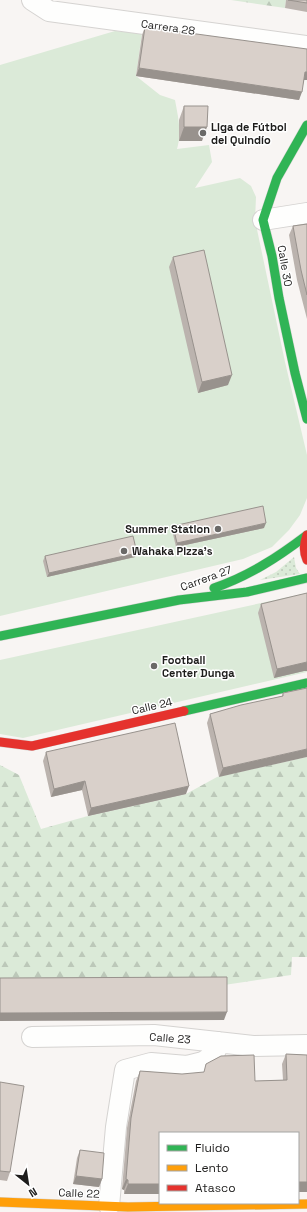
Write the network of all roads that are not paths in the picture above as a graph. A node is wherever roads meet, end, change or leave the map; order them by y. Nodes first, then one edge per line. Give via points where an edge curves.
1 (32, 0) edge
2 (307, 46) edge
3 (307, 124) edge
4 (307, 213) edge
5 (263, 220) junction
6 (307, 419) edge
7 (307, 535) edge
8 (307, 560) edge
9 (307, 578) edge
10 (179, 600) junction
11 (0, 636) edge
12 (307, 683) edge
13 (1, 743) edge
14 (32, 1037) dead end
15 (219, 1042) junction
16 (307, 1045) edge
17 (0, 1202) edge
18 (307, 1204) edge
19 (122, 1208) edge
20 (226, 1208) edge

1 - 2 street, Carrera 28 via 49,11
3 - 5 street via 277,178
4 - 5 street
5 - 6 street, Calle 30
7 - 8 street via 304,546
7 - 10 street, Carrera 27 via 272,560 234,582
9 - 10 street, Carrera 27 via 247,592
10 - 11 street
12 - 13 street, Calle 24 via 32,746
14 - 15 street, Calle 23 via 154,1035
15 - 16 street, Calle 23 via 253,1046
15 - 19 street via 214,1055 203,1062 187,1066 151,1063 124,1070 116,1127
17 - 19 street, Calle 22
18 - 20 street, Calle 22
19 - 20 street, Calle 22

